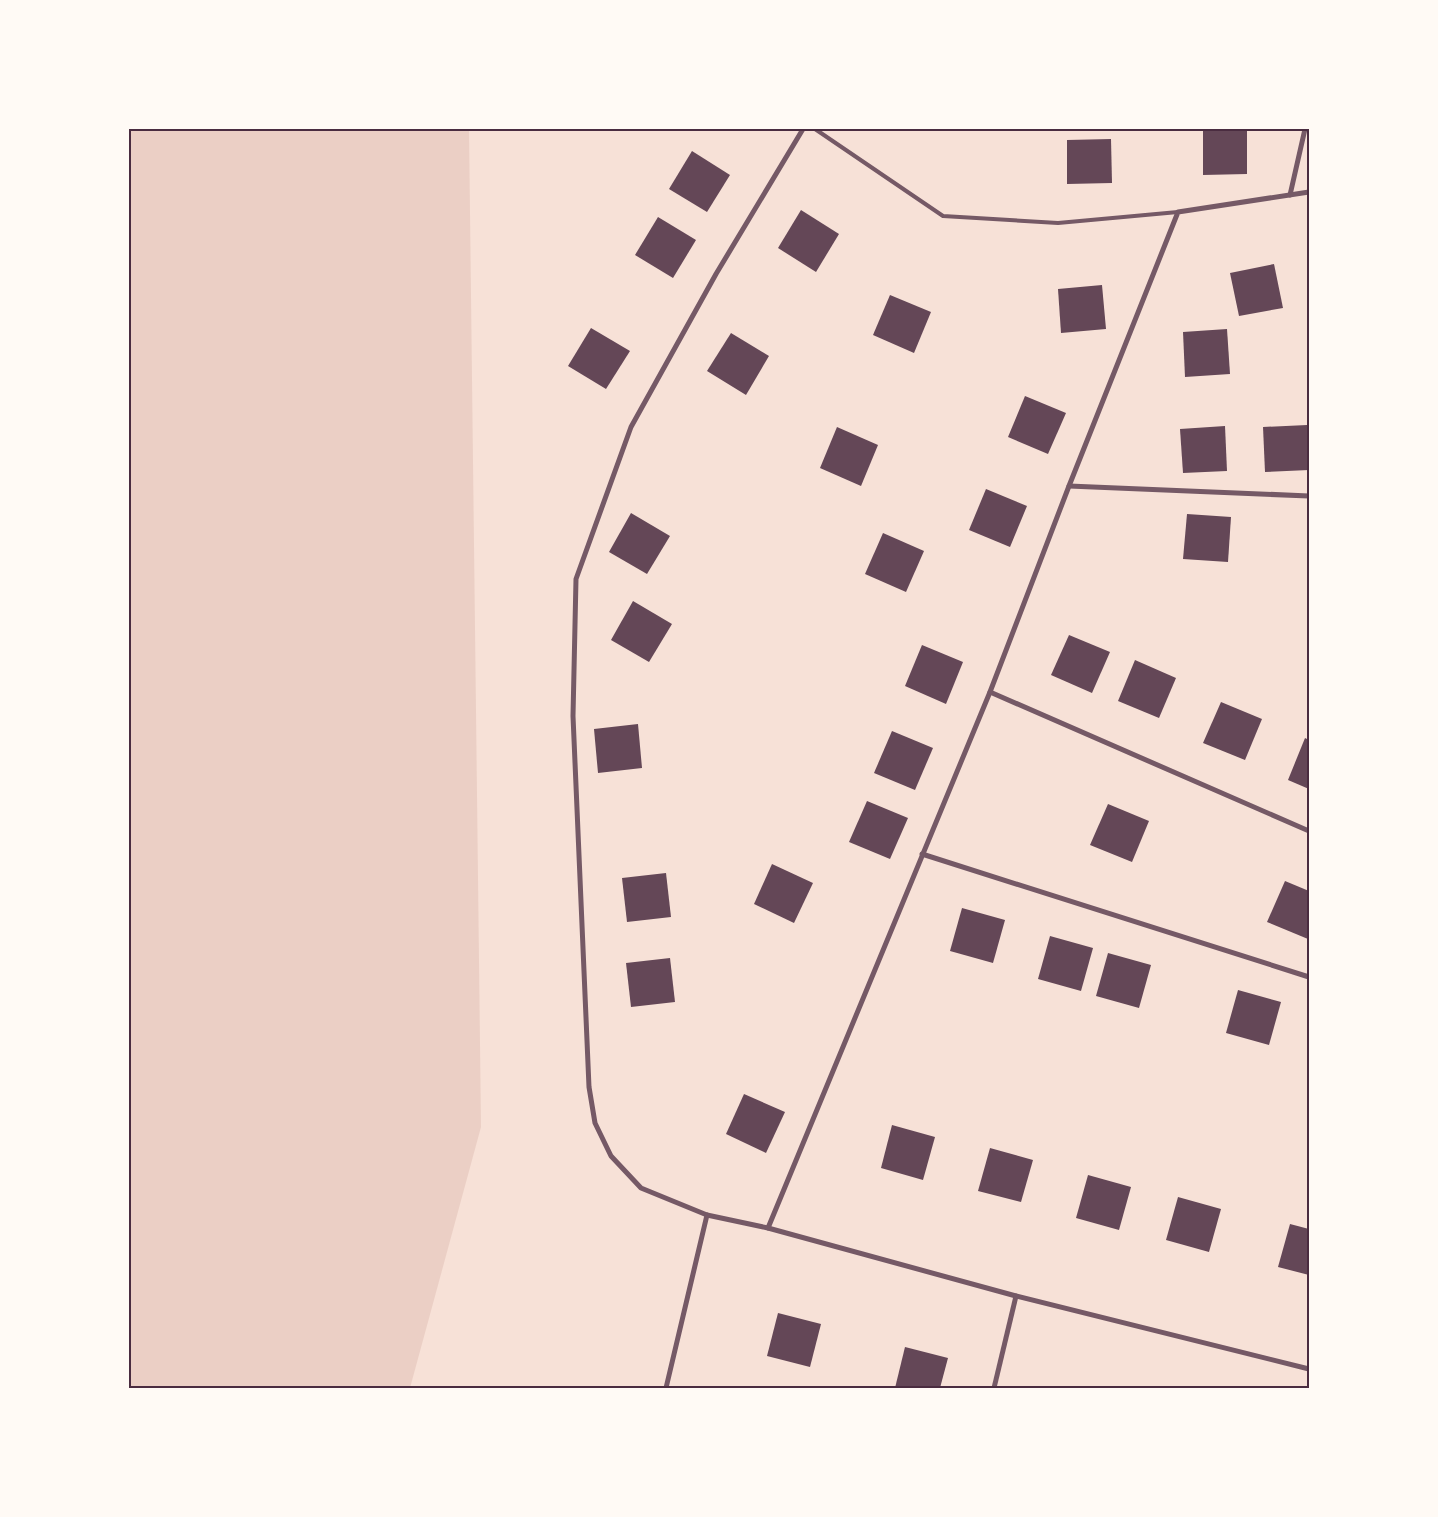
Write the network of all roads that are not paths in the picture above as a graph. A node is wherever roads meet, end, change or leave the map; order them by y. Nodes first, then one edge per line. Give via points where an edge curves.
1 (803, 129) edge
2 (815, 129) edge
3 (1305, 129) edge
4 (1309, 192) edge
5 (1290, 195) junction
6 (1178, 212) junction
7 (1068, 486) junction
8 (1309, 496) edge
9 (990, 692) junction
10 (1309, 831) edge
11 (922, 854) junction
12 (1309, 977) edge
13 (707, 1215) junction
14 (768, 1228) junction
15 (1016, 1296) junction
16 (1309, 1368) edge
17 (666, 1388) edge
18 (994, 1388) edge

1 - 13 street via 716,274 631,427 576,580 573,716 589,1087 595,1123 612,1156 641,1188
2 - 6 lane via 943,216 1058,223
3 - 5 street
4 - 5 street
5 - 6 street
6 - 7 street
7 - 8 street
7 - 9 street
9 - 10 street
9 - 11 street
11 - 12 street
11 - 14 street
13 - 14 street
13 - 17 street
14 - 15 street
15 - 16 street
15 - 18 street

